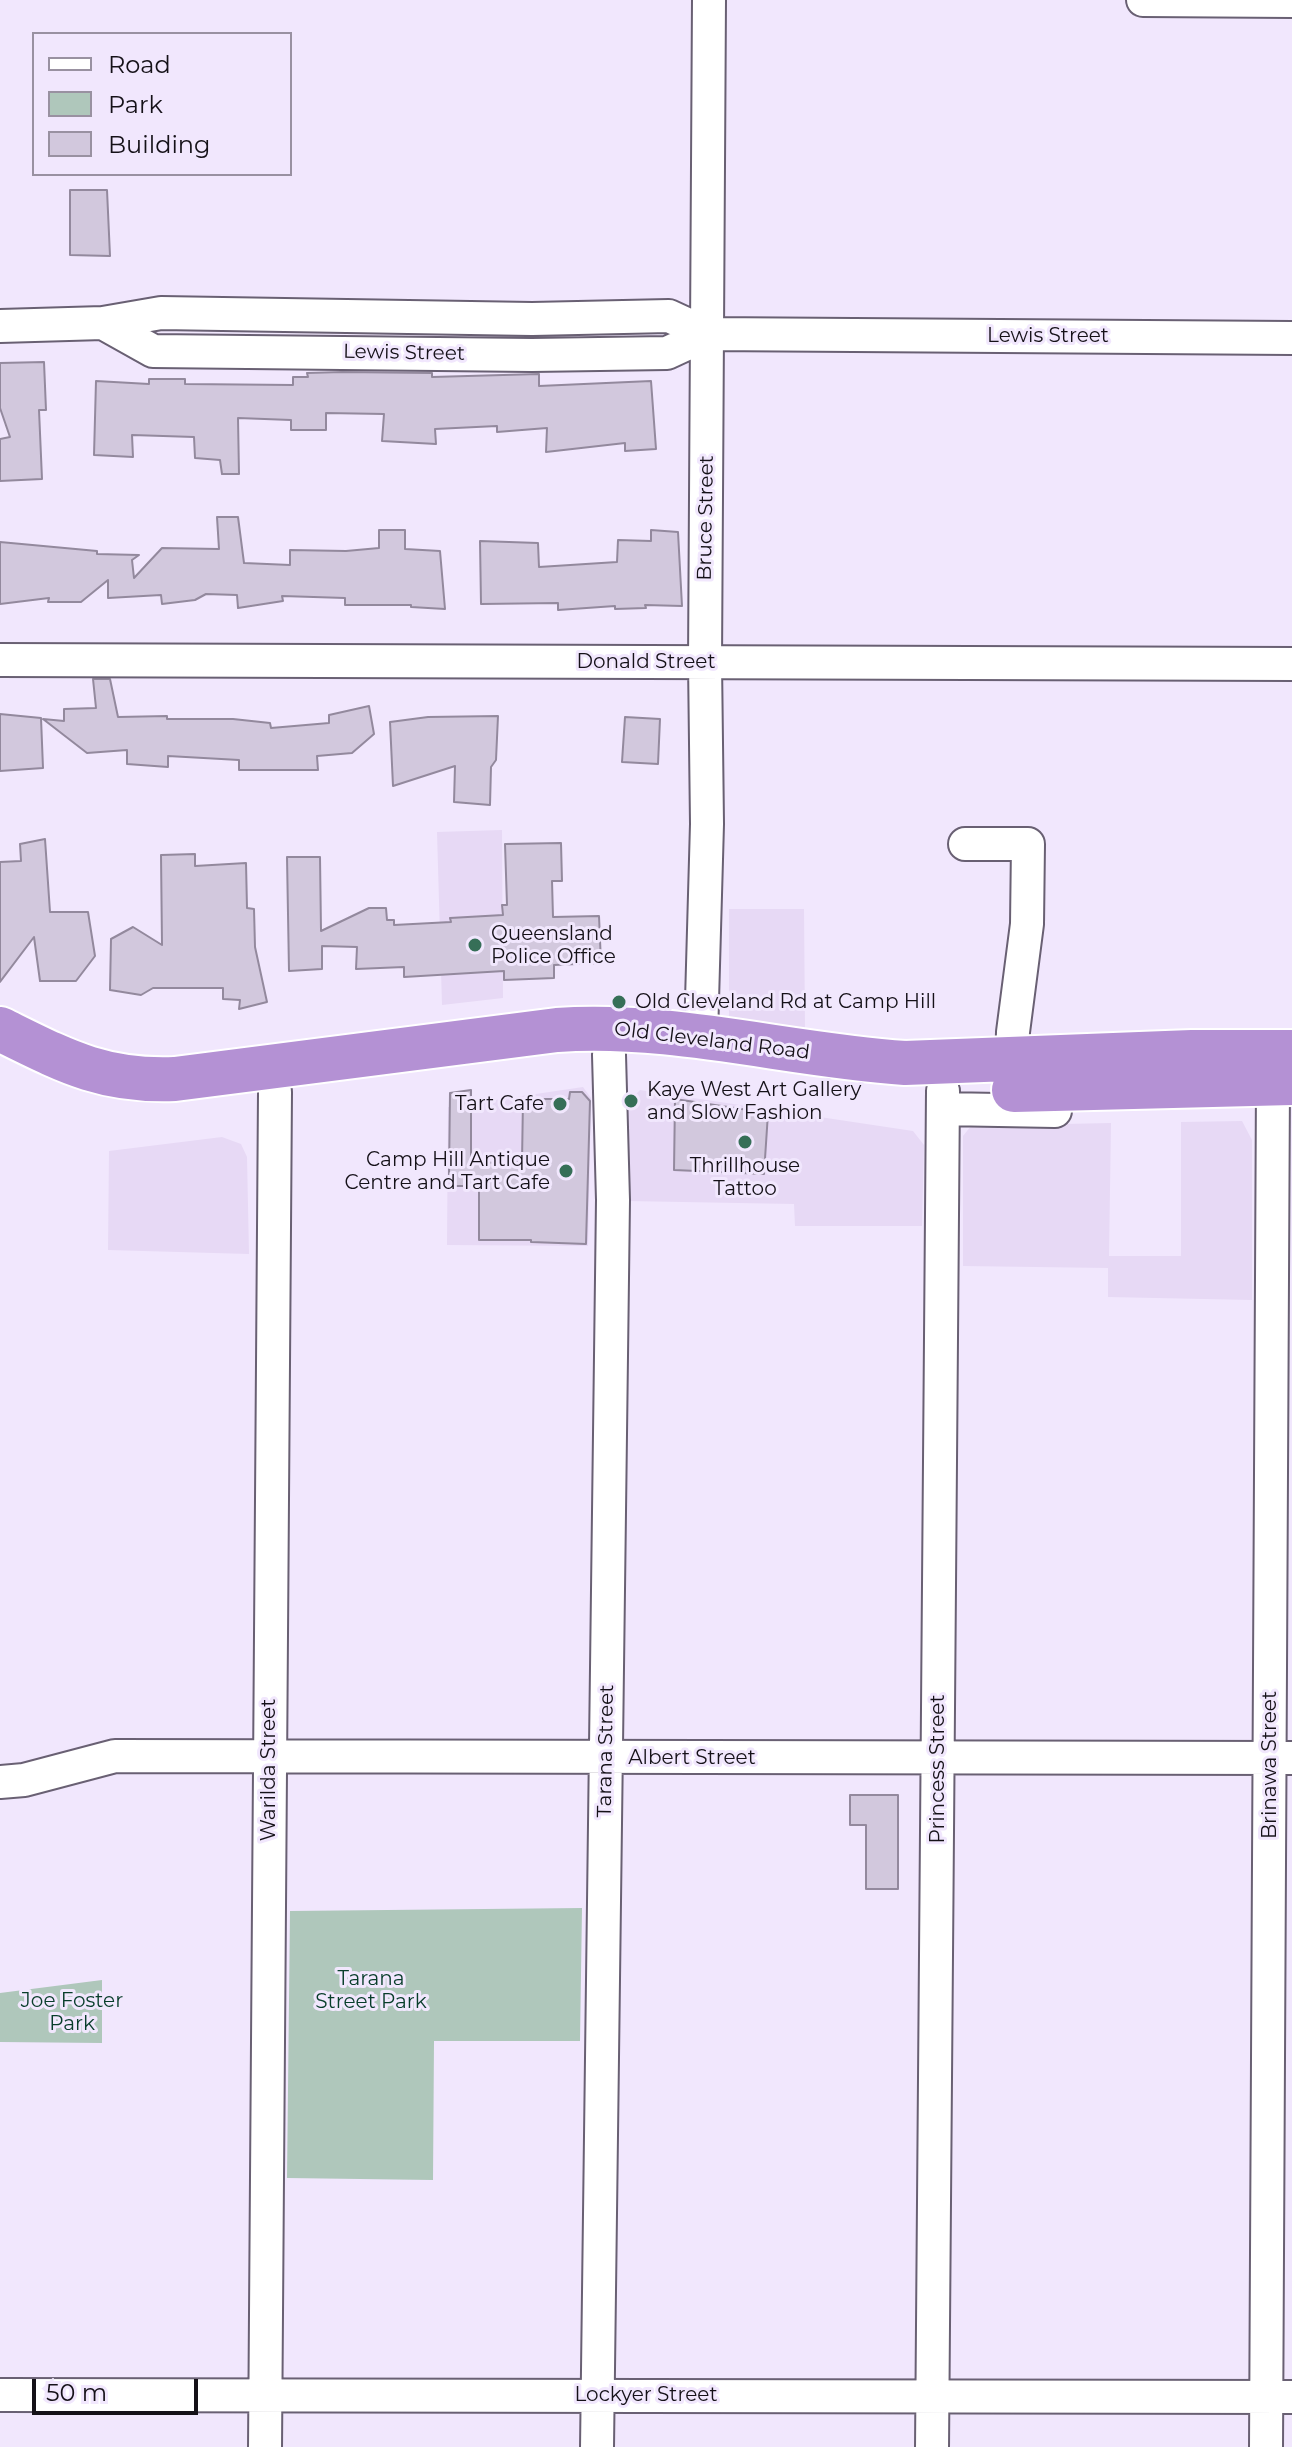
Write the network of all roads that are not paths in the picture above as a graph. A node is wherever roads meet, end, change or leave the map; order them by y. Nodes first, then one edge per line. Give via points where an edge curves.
1 (709, 0) edge
2 (1143, 0) edge
3 (1292, 1) edge
4 (0, 326) edge
5 (708, 334) junction
6 (1292, 338) edge
7 (0, 660) edge
8 (705, 662) junction
9 (1292, 664) edge
10 (965, 844) dead end
11 (0, 1029) edge
12 (701, 1036) junction
13 (609, 1055) junction
14 (0, 1059) edge
15 (1012, 1061) junction
16 (1275, 1076) edge
17 (275, 1092) junction
18 (943, 1100) junction
19 (268, 1757) junction
20 (606, 1758) junction
21 (1281, 1758) edge
22 (939, 1759) junction
23 (0, 1782) edge
24 (598, 2394) junction
25 (0, 2395) edge
26 (265, 2395) junction
27 (932, 2395) junction
28 (1279, 2397) edge
29 (265, 2447) edge
30 (597, 2447) edge
31 (932, 2447) edge
32 (1266, 2447) edge

1 - 5 street, Bruce Street
2 - 3 street
4 - 5 street, Lewis Street via 103,323 153,351 667,353
5 - 6 street, Lewis Street
5 - 8 street, Bruce Street
7 - 8 street, Donald Street
8 - 9 street, Donald Street
8 - 12 street, Bruce Street
10 - 15 street via 1028,844 1027,924
11 - 12 highway, Old Cleveland Road via 105,1075 145,1080 557,1030 619,1028
12 - 15 highway, Old Cleveland Road via 863,1060
13 - 17 highway, Old Cleveland Road
13 - 18 highway, Old Cleveland Road
13 - 20 street, Tarana Street via 613,1200
14 - 17 highway, Old Cleveland Road via 66,1091 132,1106 164,1107
15 - 16 highway, Old Cleveland Road via 1179,1052
16 - 18 highway, Old Cleveland Road
16 - 21 street, Brinawa Street
17 - 19 street, Warilda Street
18 - 22 street, Princess Street
19 - 20 street, Albert Street
19 - 23 street, Albert Street via 115,1756
19 - 26 street, Warilda Street
20 - 22 street, Albert Street
20 - 24 street, Tarana Street
21 - 22 street, Albert Street
21 - 28 street, Brinawa Street
22 - 27 street, Princess Street
24 - 26 street, Lockyer Street
24 - 27 street, Lockyer Street
24 - 30 street, Tarana Street
25 - 26 street, Lockyer Street
26 - 29 street, Warilda Street
27 - 28 street, Lockyer Street
27 - 31 street, Princess Street
28 - 32 street, Brinawa Street

